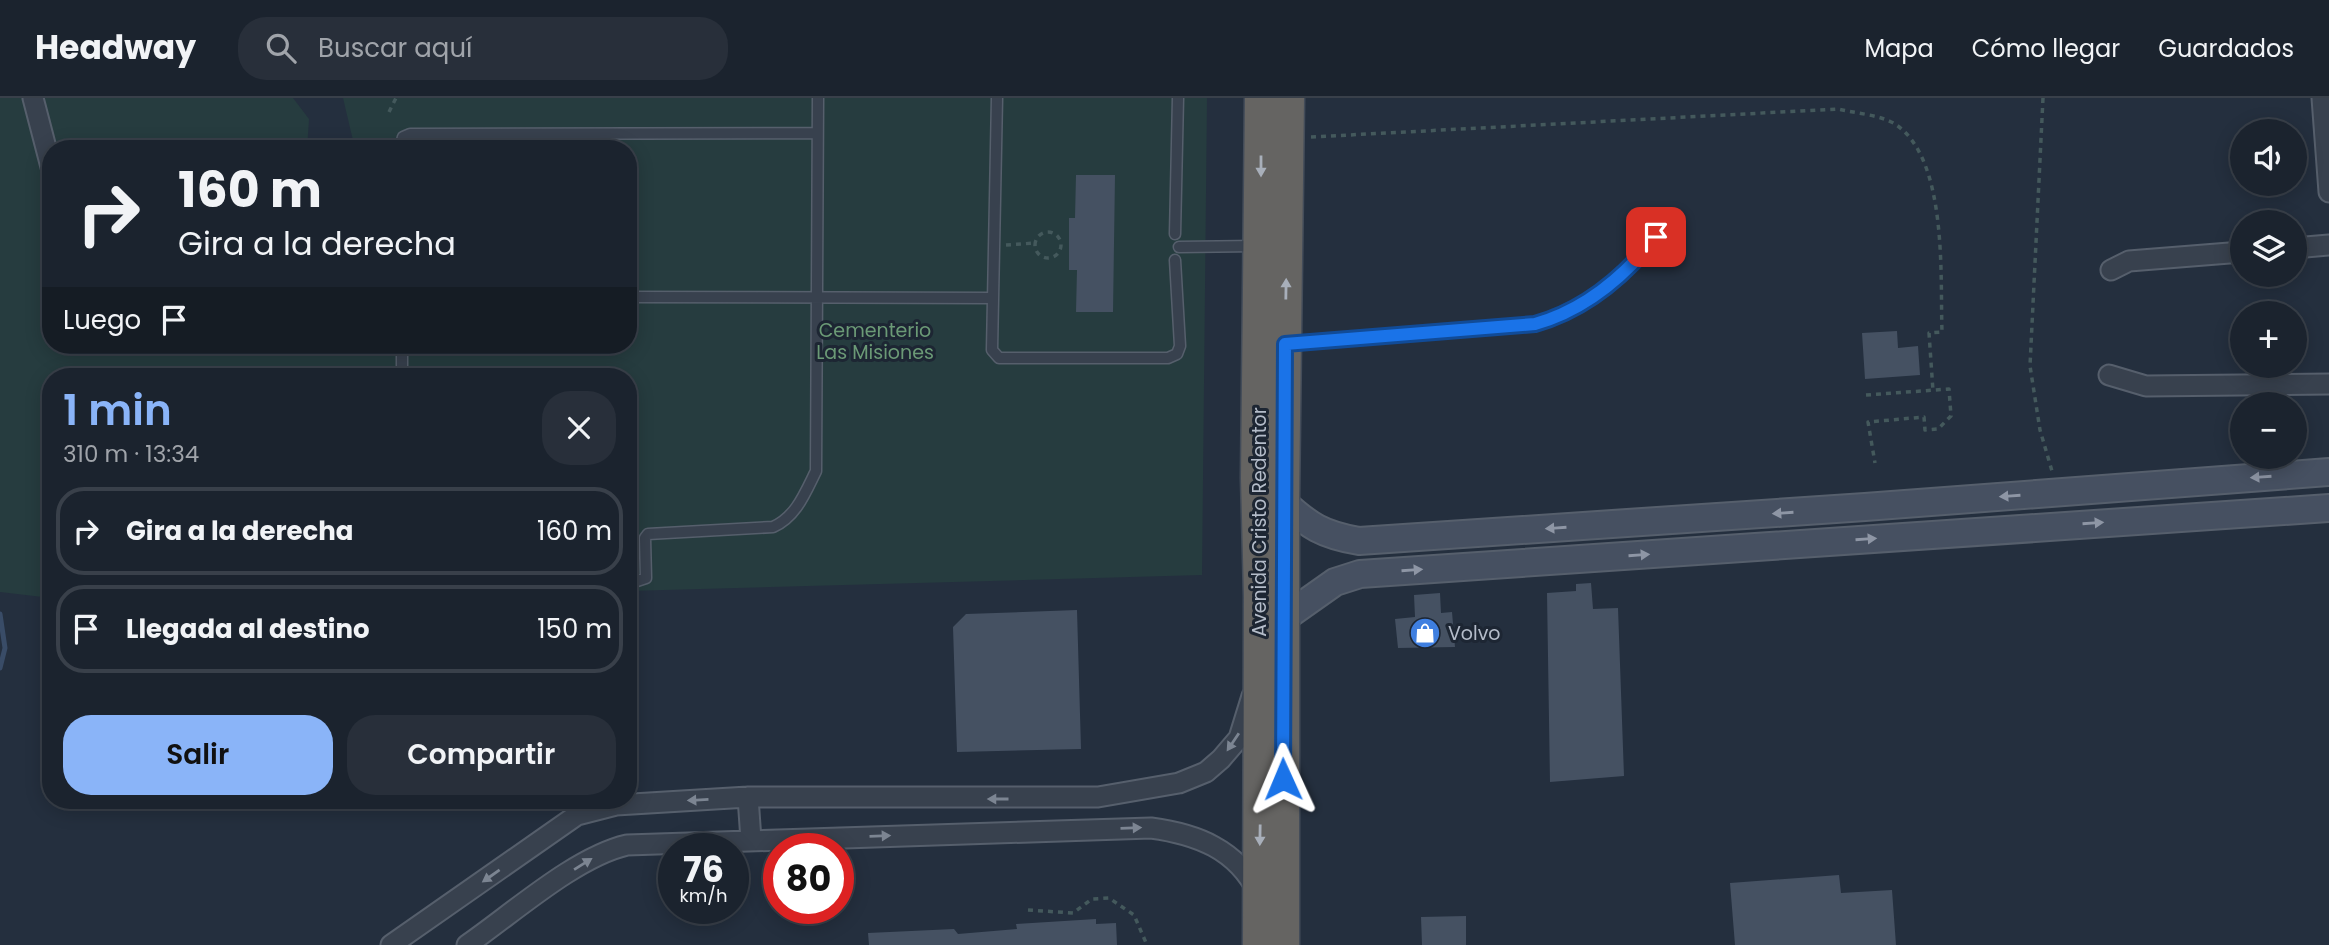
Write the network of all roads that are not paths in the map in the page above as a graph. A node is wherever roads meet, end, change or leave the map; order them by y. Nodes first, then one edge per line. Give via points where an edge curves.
1 (33, 98) edge
2 (818, 98) edge
3 (997, 98) edge
4 (1178, 98) edge
5 (1261, 98) edge
6 (1288, 98) edge
7 (2322, 98) edge
8 (817, 133) junction
9 (44, 140) edge
10 (402, 140) edge
11 (2329, 192) edge
12 (1175, 234) dead end
13 (1656, 237) dead end
14 (2329, 245) edge
15 (1260, 246) junction
16 (1179, 247) dead end
17 (2307, 247) edge
18 (2230, 253) edge
19 (1175, 261) dead end
20 (2111, 270) dead end
21 (637, 297) edge
22 (818, 298) junction
23 (991, 298) junction
24 (1285, 344) junction
25 (2109, 375) dead end
26 (2329, 384) edge
27 (2329, 472) edge
28 (2056, 493) junction
29 (1283, 502) junction
30 (2329, 508) edge
31 (2052, 526) junction
32 (1359, 541) junction
33 (1360, 574) junction
34 (637, 581) edge
35 (1284, 618) junction
36 (1258, 679) junction
37 (748, 797) junction
38 (1098, 797) junction
39 (1042, 799) junction
40 (637, 804) edge
41 (601, 809) edge
42 (1045, 830) junction
43 (1102, 830) junction
44 (751, 840) junction
45 (1259, 894) junction
46 (391, 945) edge
47 (467, 945) edge
48 (1259, 945) edge
49 (1283, 945) edge

1 - 9 street
2 - 8 lane
3 - 23 lane
4 - 12 lane
5 -> 15 highway, Avenida Cristo Redentor
24 -> 6 highway, Avenida Cristo Redentor
7 - 11 street
8 - 10 lane via 410,134
8 - 22 lane
13 - 24 lane via 1633,267 1600,294 1557,318 1535,324
14 - 17 street
15 - 16 lane
15 - 36 highway, Avenida Cristo Redentor
18 - 20 street via 2129,261
19 - 23 lane via 1180,346 1177,354 1168,358 999,358 992,350
21 - 22 lane
22 - 23 lane
22 - 34 lane via 816,471 800,503 784,522 773,527 653,531 645,538 646,578
24 - 29 highway, Avenida Cristo Redentor
25 - 26 street via 2146,386
27 -> 28 main road
28 - 31 main road
28 -> 32 main road
29 - 32 main road via 1304,522 1329,536
29 - 35 highway, Avenida Cristo Redentor
31 -> 30 main road
33 -> 31 main road
32 - 33 main road
33 - 35 main road via 1335,582
35 - 49 highway, Avenida Cristo Redentor
36 -> 38 street via 1239,738 1206,772 1179,783
36 -> 45 highway, Avenida Cristo Redentor
39 -> 37 street
37 -> 40 street
37 - 44 street
38 - 39 street
38 - 43 street via 1080,811
39 - 42 street via 1055,815
41 -> 46 street via 578,815
42 - 43 street
44 -> 42 street
43 -> 45 street via 1151,828 1193,836 1233,858
47 -> 44 street via 606,850 627,845
45 - 48 highway, Avenida Cristo Redentor

